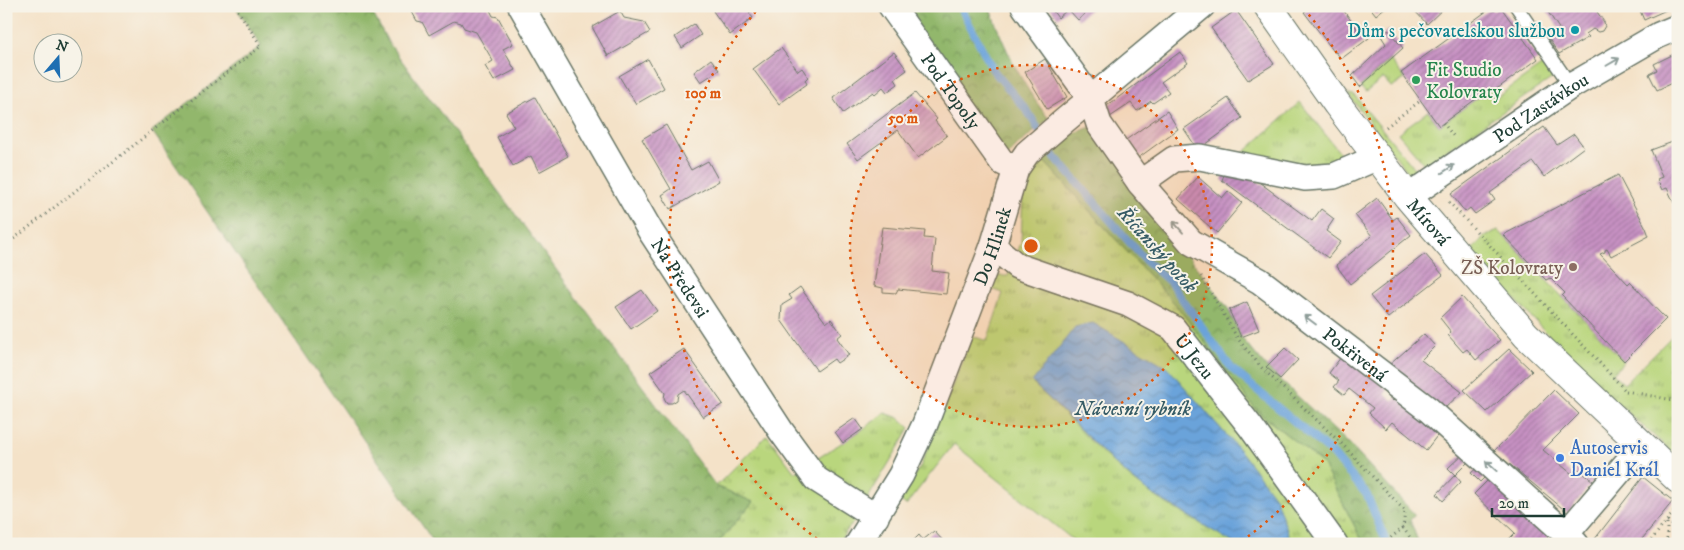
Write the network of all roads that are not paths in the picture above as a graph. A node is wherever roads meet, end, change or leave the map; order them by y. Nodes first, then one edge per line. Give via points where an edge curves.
1 (521, 6) edge
2 (891, 6) edge
3 (1024, 6) edge
4 (1202, 6) edge
5 (1516, 6) edge
6 (1274, 8) edge
7 (1678, 27) edge
8 (1571, 86) junction
9 (1091, 99) junction
10 (1371, 149) junction
11 (1022, 161) junction
12 (1140, 183) junction
13 (1408, 197) junction
14 (992, 246) junction
15 (1642, 445) junction
16 (1678, 479) edge
17 (876, 517) junction
18 (1571, 539) edge
19 (858, 544) edge
20 (1335, 544) edge

1 - 17 street, Na Předevsi via 651,232 781,431 816,479
2 - 11 street, Pod Topoly via 1002,162
3 - 9 street, Pokřivená
4 - 9 street
5 - 8 lane
6 - 10 street, Mírová via 1337,104
8 -> 7 street, Pod Zastávkou
13 -> 8 street, Pod Zastávkou
9 - 11 street
9 - 12 street, Pokřivená via 1099,124
10 - 12 street via 1334,176 1305,178 1200,157 1174,159
10 - 13 street, Mírová
11 - 14 street, Do Hlinek
18 -> 12 street, Pokřivená via 1429,410 1260,281 1191,242
13 - 15 street, Mírová via 1526,335
14 - 17 street, Do Hlinek via 926,424
14 - 20 street, U Jezu via 1017,266 1128,304 1173,328 1250,426
15 - 16 street, Mírová
15 - 18 street, Pokřivená
17 - 19 street, Do Hlinek

